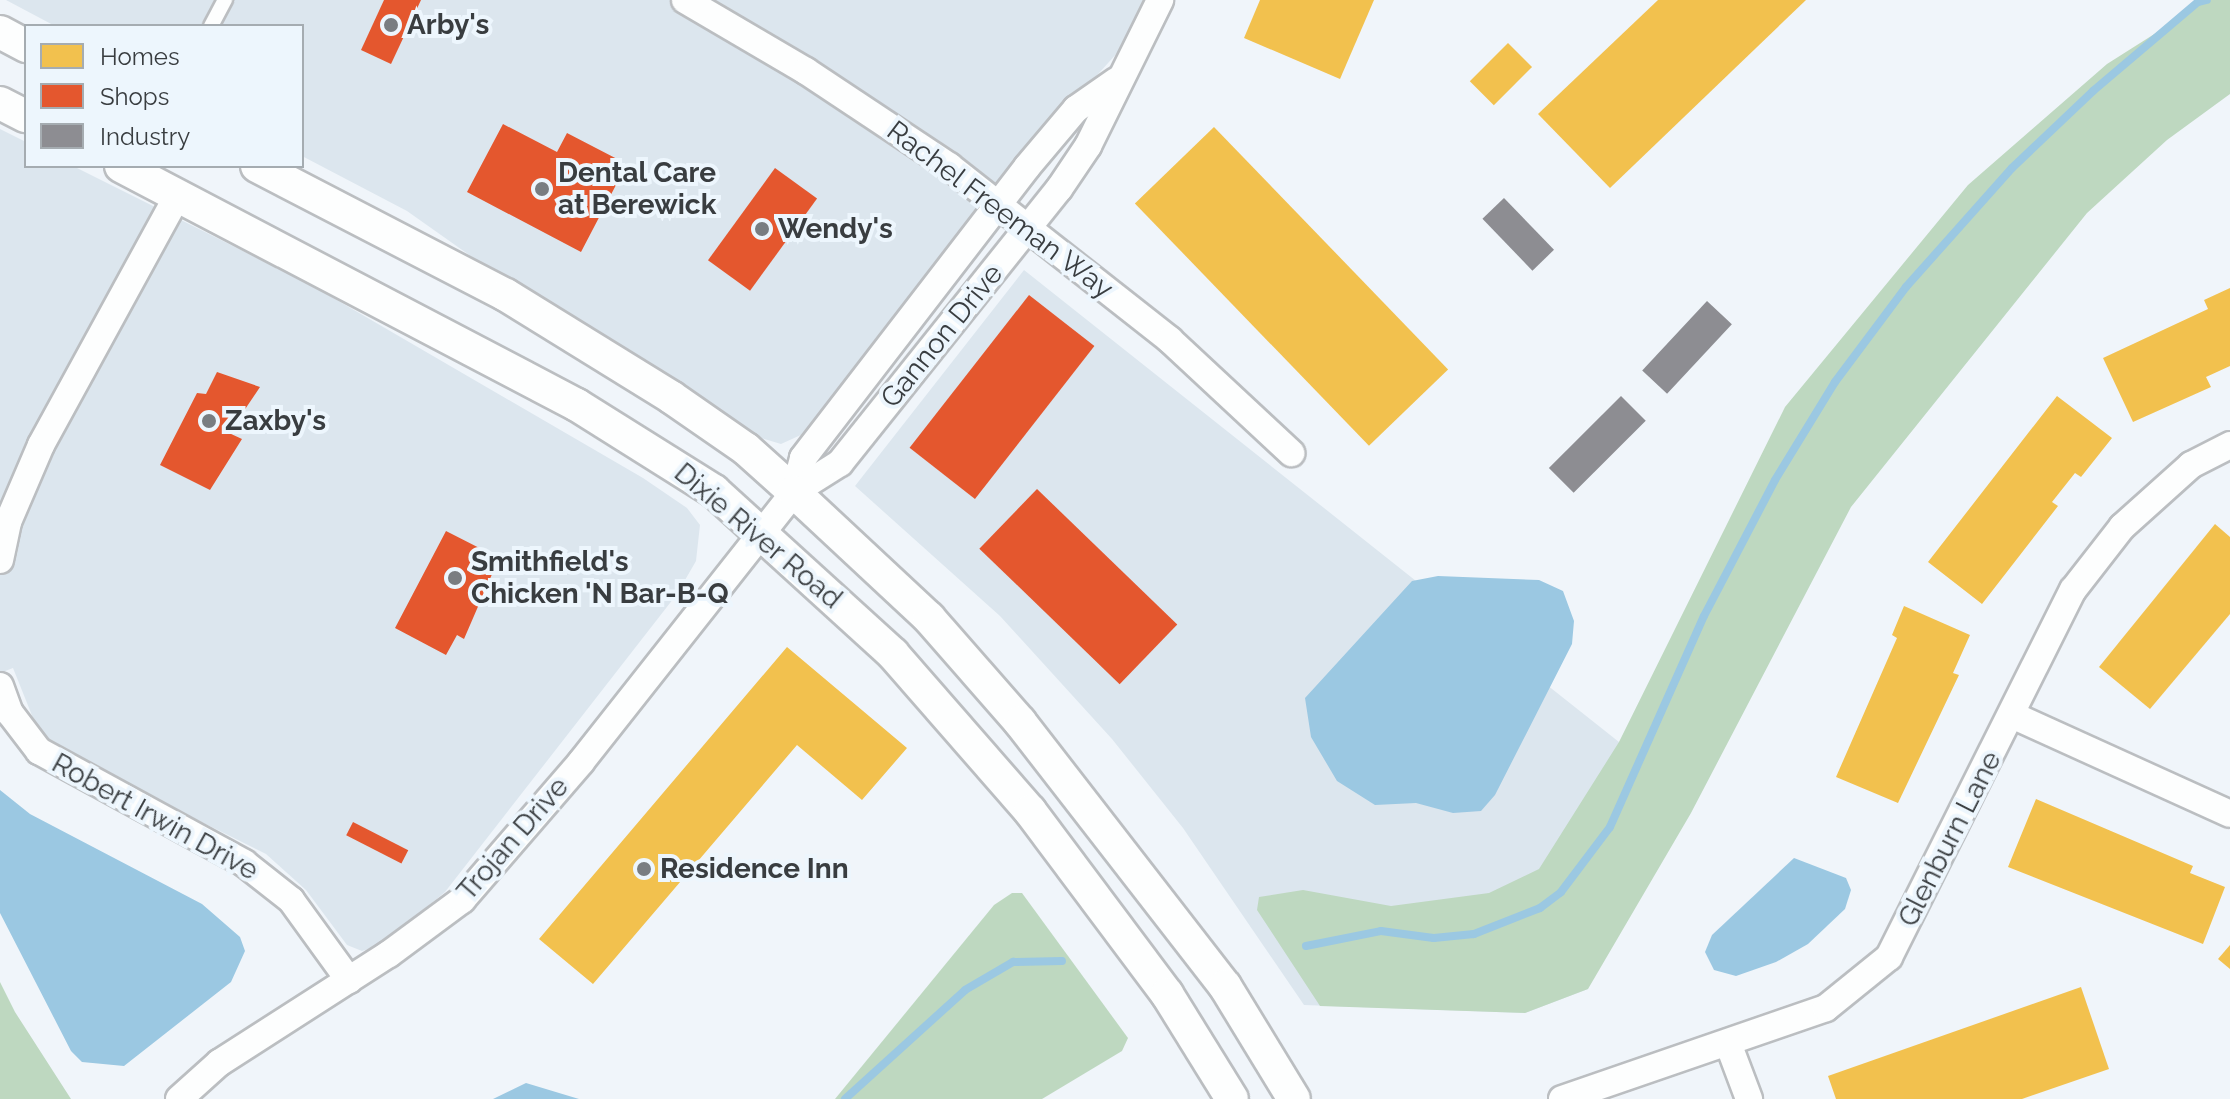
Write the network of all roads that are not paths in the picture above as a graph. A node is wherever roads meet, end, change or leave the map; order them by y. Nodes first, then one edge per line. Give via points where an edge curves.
1 (225, 0) edge
2 (685, 0) edge
3 (1160, 0) edge
4 (212, 24) edge
5 (0, 32) edge
6 (24, 45) edge
7 (1119, 79) junction
8 (0, 103) edge
9 (24, 115) edge
10 (125, 168) edge
11 (261, 168) edge
12 (178, 195) junction
13 (997, 205) junction
14 (1027, 228) junction
15 (2230, 445) edge
16 (1291, 453) dead end
17 (779, 510) junction
18 (0, 560) edge
19 (0, 686) edge
20 (2012, 715) junction
21 (2230, 814) edge
22 (349, 980) junction
23 (1728, 1043) junction
24 (179, 1099) edge
25 (1232, 1099) edge
26 (1294, 1099) edge
27 (1562, 1099) edge
28 (1749, 1099) edge

1 - 4 lane
2 - 13 street, Rachel Freeman Way via 806,71 949,166
3 - 7 street, Gannon Drive
5 - 6 street
7 - 13 street, Gannon Drive via 1076,109
7 - 14 street, Gannon Drive via 1088,146
8 - 9 street
10 - 12 street, Dixie River Road
11 - 17 street, Dixie River Road via 506,295 671,397 746,449
12 - 17 street, Dixie River Road via 577,405 714,491
12 - 18 street via 41,445 8,522
13 - 14 street, Rachel Freeman Way
13 - 17 street, Gannon Drive via 803,458
14 - 16 street, Rachel Freeman Way via 1170,340
14 - 17 street, Gannon Drive via 840,463
15 - 20 street, Glenburn Lane via 2191,465 2122,527 2073,590
17 - 22 street, Trojan Drive via 581,762 462,900
17 - 25 street, Dixie River Road via 893,654 1030,811 1167,994
17 - 26 street, Dixie River Road via 929,618 1020,722 1225,986
19 - 22 street, Robert Irwin Drive via 10,713 39,751 244,863 291,900
20 - 21 street
20 - 23 street, Glenburn Lane via 1889,957 1826,1008
22 - 24 street, Trojan Drive via 219,1063
23 - 27 street, Glenburn Lane
23 - 28 street

